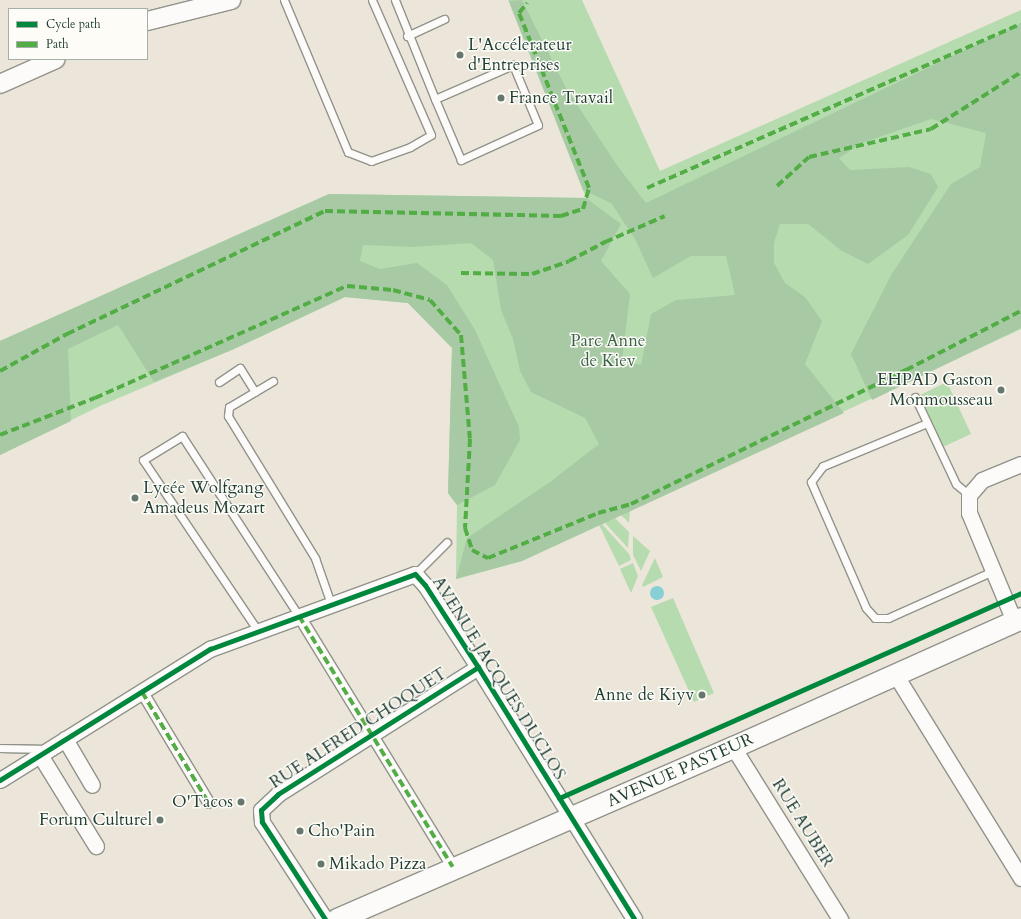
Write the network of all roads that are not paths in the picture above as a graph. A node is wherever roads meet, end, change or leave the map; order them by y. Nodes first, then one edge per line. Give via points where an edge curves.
1 (231, 0) edge
2 (284, 0) edge
3 (372, 0) edge
4 (395, 0) edge
5 (444, 19) dead end
6 (148, 21) edge
7 (407, 36) junction
8 (54, 60) edge
9 (0, 84) edge
10 (435, 99) junction
11 (273, 381) dead end
12 (219, 382) dead end
13 (255, 392) junction
14 (915, 397) dead end
15 (927, 423) junction
16 (1021, 464) edge
17 (969, 495) junction
18 (448, 542) dead end
19 (993, 571) junction
20 (415, 574) junction
21 (331, 604) junction
22 (299, 616) junction
23 (1017, 619) edge
24 (258, 631) junction
25 (478, 667) junction
26 (895, 674) junction
27 (142, 692) junction
28 (374, 734) junction
29 (65, 739) junction
30 (0, 748) edge
31 (733, 748) junction
32 (45, 752) junction
33 (0, 780) edge
34 (92, 785) dead end
35 (208, 802) dead end
36 (571, 818) junction
37 (96, 846) dead end
38 (453, 867) junction
39 (1021, 878) edge
40 (325, 919) edge
41 (337, 919) edge
42 (634, 919) edge
43 (840, 919) edge

1 - 6 street
2 - 3 lane via 348,152 371,160 410,147 431,135
4 - 7 lane
5 - 7 lane
7 - 10 lane
8 - 9 street
10 - 10 lane via 461,160 538,126 513,65
11 - 13 lane
12 - 13 lane via 240,368
13 - 21 lane via 229,407 228,416 315,558
14 - 15 lane
15 - 17 lane via 956,484
15 - 19 lane via 823,466 811,482 866,608 876,618 888,618
16 - 17 street via 982,480
17 - 19 street via 970,513
18 - 20 lane
19 - 23 street
20 - 21 street
20 - 25 street, AVENUE JACQUES DUCLOS via 425,585
21 - 22 street
22 - 24 street
22 - 24 lane via 182,436 143,460
22 - 28 street
23 - 26 main road, AVENUE PASTEUR
24 - 27 street via 210,649
25 - 28 street, RUE ALFRED CHOQUET
25 - 36 street, AVENUE JACQUES DUCLOS
26 - 31 main road, AVENUE PASTEUR
26 - 39 street
27 - 29 street
27 - 35 street
28 - 38 street
28 - 40 street, RUE ALFRED CHOQUET via 278,794 261,810 262,822
29 - 32 street
29 - 34 street
30 - 32 lane
31 - 36 main road, AVENUE PASTEUR
31 - 43 street, RUE AUBER
32 - 33 street
32 - 37 street
36 - 38 main road, AVENUE PASTEUR
36 - 42 street, AVENUE JACQUES DUCLOS
38 - 41 main road, AVENUE PASTEUR

